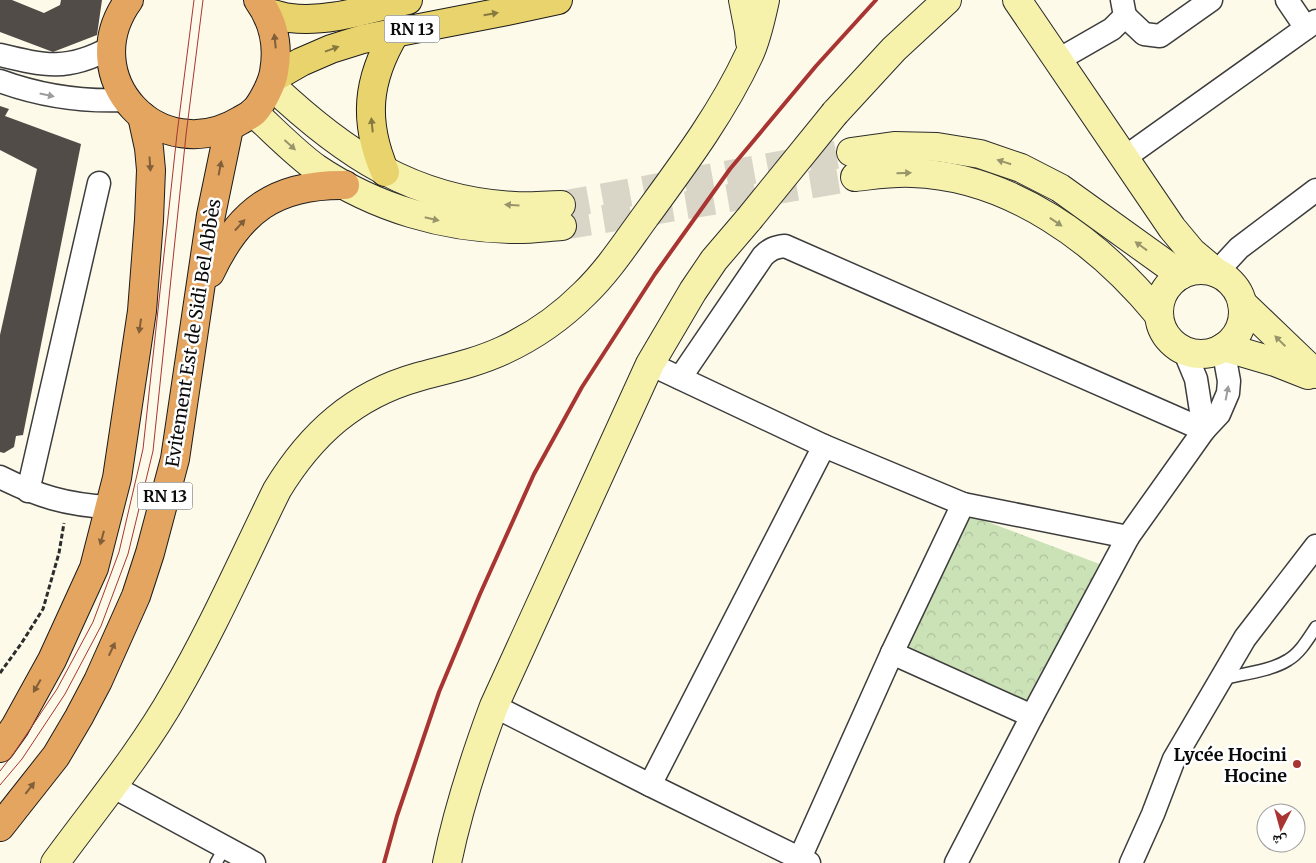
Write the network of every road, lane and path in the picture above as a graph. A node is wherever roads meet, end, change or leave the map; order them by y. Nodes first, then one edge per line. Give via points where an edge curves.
1 (129, 0) edge
2 (408, 0) edge
3 (558, 0) edge
4 (743, 0) edge
5 (765, 0) edge
6 (947, 0) edge
7 (1017, 0) edge
8 (1211, 0) edge
9 (1287, 0) edge
10 (262, 6) edge
11 (1124, 8) edge
12 (1311, 25) edge
13 (395, 32) junction
14 (110, 48) junction
15 (750, 53) junction
16 (0, 56) edge
17 (1058, 60) junction
18 (0, 81) edge
19 (272, 81) junction
20 (134, 108) junction
21 (254, 112) junction
22 (228, 128) junction
23 (1124, 158) junction
24 (385, 172) junction
25 (99, 183) dead end
26 (345, 185) junction
27 (1316, 190) edge
28 (1172, 228) junction
29 (1184, 274) junction
30 (1218, 274) junction
31 (198, 297) junction
32 (1242, 303) junction
33 (1159, 315) junction
34 (1222, 348) junction
35 (1184, 350) junction
36 (650, 364) junction
37 (1316, 374) edge
38 (680, 378) junction
39 (1316, 379) edge
40 (1204, 430) junction
41 (824, 446) junction
42 (0, 477) edge
43 (28, 491) junction
44 (67, 503) junction
45 (963, 504) junction
46 (110, 507) junction
47 (1128, 537) junction
48 (1316, 546) edge
49 (1316, 627) edge
50 (892, 653) junction
51 (0, 673) edge
52 (1222, 679) junction
53 (494, 706) junction
54 (1032, 716) junction
55 (0, 748) edge
56 (650, 785) junction
57 (112, 786) junction
58 (0, 827) edge
59 (220, 855) edge
60 (804, 861) edge
61 (56, 863) edge
62 (254, 863) edge
63 (447, 863) edge
64 (956, 863) edge
65 (1131, 863) edge

1 - 14 highway via 113,30
2 - 10 main road, RN 13 via 313,19 290,18
13 -> 3 main road, RN 13
4 - 15 street
5 - 15 street
6 - 36 street, bridge via 894,49 835,113 714,260
7 - 17 street
8 - 11 street via 1160,36 1144,34
9 - 12 street
19 -> 10 highway via 277,56 275,34
11 - 17 street via 1112,29
12 - 23 street
19 -> 13 main road, RN 13 via 301,62 332,49
24 -> 13 main road via 377,153 370,112 377,70
14 - 16 street via 91,59 69,65 47,65
14 - 20 highway via 117,84
15 - 57 street via 685,162 602,274 567,310 504,350 481,360 381,390 355,404 311,442 277,490 176,693
17 - 23 street
18 -> 20 street via 48,96 102,101
19 - 21 highway
19 - 24 street via 297,110 333,139
20 - 22 highway via 156,126 176,134 206,134
20 -> 46 highway, RN 13 via 149,148 149,229 140,320
21 - 22 highway
21 -> 26 street via 315,167
31 -> 22 highway, Evitement Est de Sidi Bel Abbès / RN 13
23 - 28 street
26 -> 24 street via 385,204 464,225 517,229 561,216 471,201 427,190
25 - 43 street
31 -> 26 highway via 230,236 261,206 301,188
27 - 30 street via 1239,248
28 - 29 street via 1181,250
28 - 30 street via 1192,252
29 - 30 street via 1196,270
29 - 33 street via 1164,292
29 -> 33 street via 1060,188 1021,168 980,154 937,147 894,146 853,165 884,173 941,176 977,184 1011,197 1044,214 1093,248
30 - 32 street via 1238,291
58 -> 31 highway, Evitement Est de Sidi Bel Abbès / RN 13 via 56,756 79,717 136,596 175,459
32 - 34 street via 1240,328
37 -> 32 street
33 - 35 street via 1163,329
34 - 35 street via 1208,353
34 - 39 street via 1274,362
40 -> 34 street via 1219,414 1228,393 1228,370
35 - 40 street via 1196,379
36 - 38 street
36 - 53 street
38 - 40 street via 763,256 768,250 785,246
38 - 41 street
40 - 47 street
41 - 45 street
41 - 56 street
42 - 43 street
43 - 44 street
44 - 46 street
44 - 51 path via 59,553 42,609
45 - 47 street
45 - 50 street
46 -> 55 highway, RN 13 via 94,568 66,632
47 - 54 street
48 - 52 street via 1245,638
49 - 52 lane via 1289,660
50 - 54 street
50 - 60 street
52 - 65 street via 1174,759
53 - 56 street
53 - 63 street via 474,760
54 - 64 street
56 - 60 street
57 - 59 street
57 - 61 street
59 - 62 street

